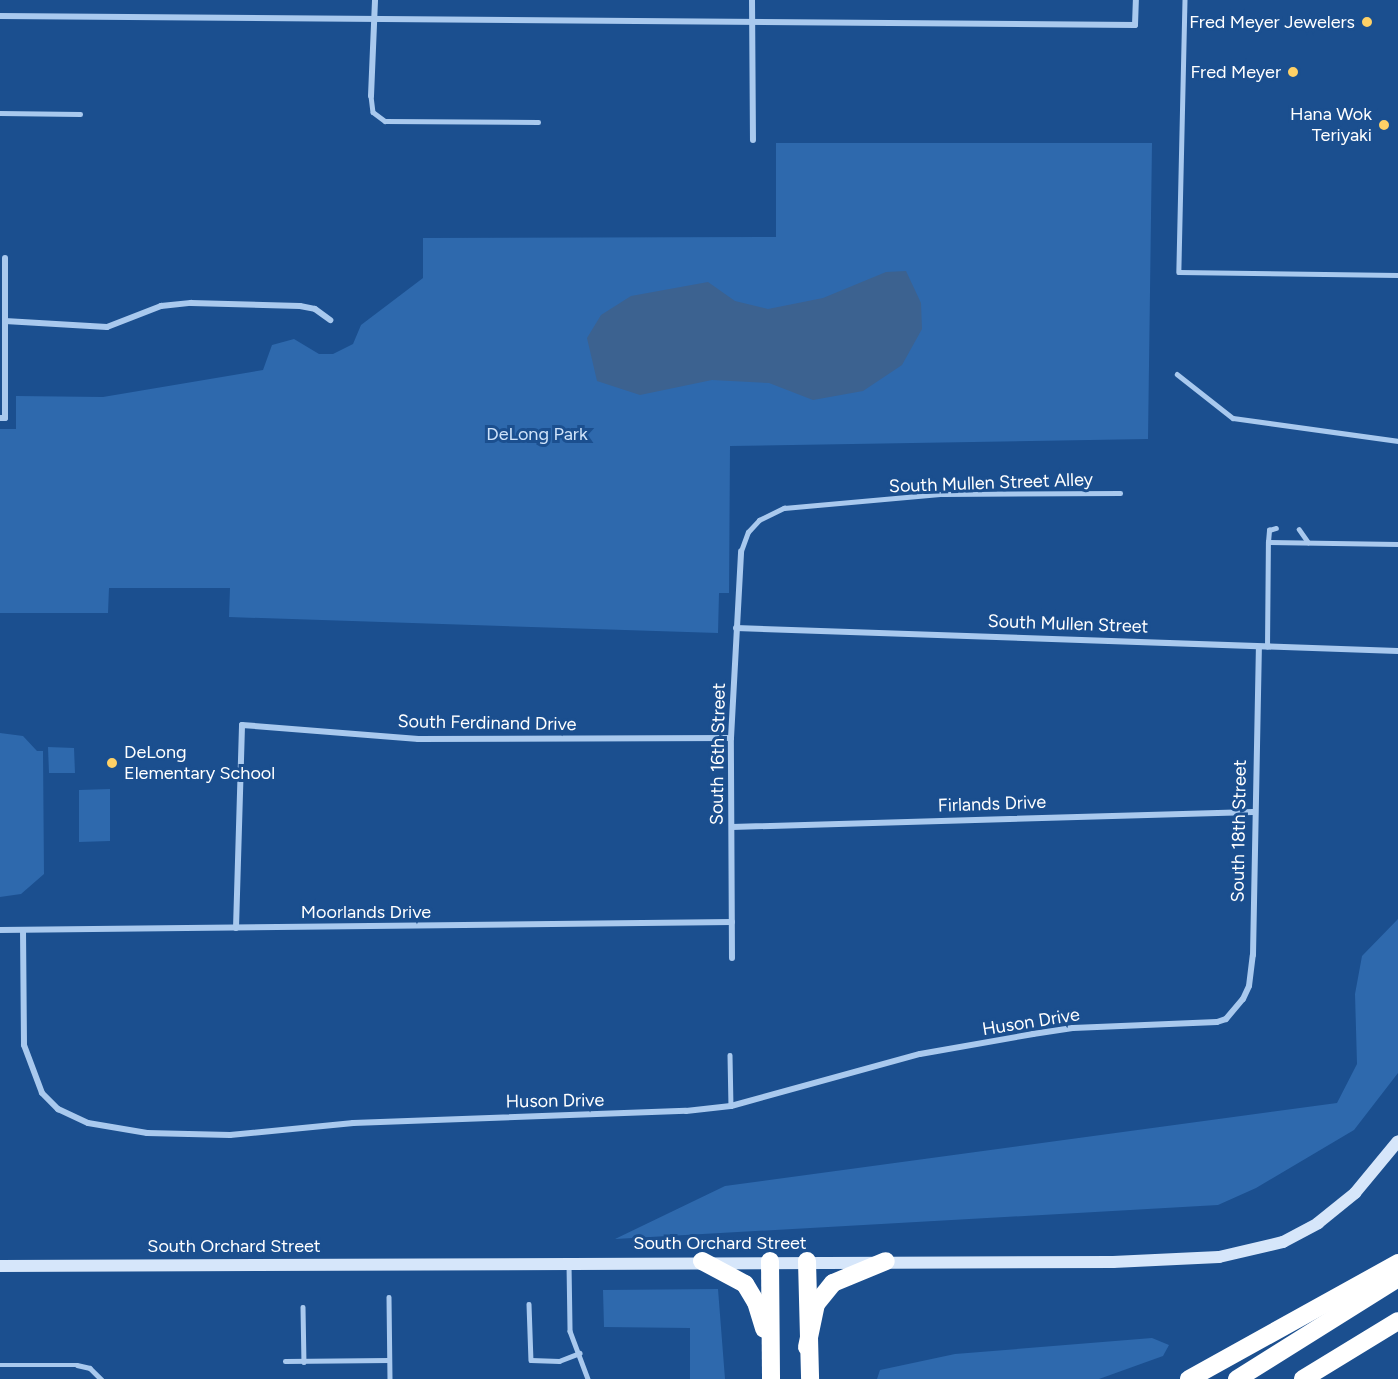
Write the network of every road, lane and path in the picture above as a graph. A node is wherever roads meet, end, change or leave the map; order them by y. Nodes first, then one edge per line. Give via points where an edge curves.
1 (375, 0) edge
2 (752, 0) edge
3 (1136, 0) edge
4 (1185, 0) edge
5 (0, 16) edge
6 (375, 17) junction
7 (752, 23) junction
8 (371, 96) joint
9 (0, 113) edge
10 (80, 114) dead end
11 (538, 122) dead end
12 (753, 140) dead end
13 (5, 258) dead end
14 (1398, 275) edge
15 (330, 320) dead end
16 (5, 321) junction
17 (1177, 374) dead end
18 (2, 418) edge
19 (1398, 441) edge
20 (1120, 493) dead end
21 (1276, 528) dead end
22 (1299, 529) dead end
23 (1268, 542) junction
24 (1308, 542) junction
25 (1398, 544) edge
26 (741, 551) joint
27 (736, 628) junction
28 (1263, 647) junction
29 (1398, 651) edge
30 (731, 738) junction
31 (1253, 813) junction
32 (732, 827) junction
33 (732, 922) junction
34 (236, 928) junction
35 (0, 930) edge
36 (22, 930) junction
37 (732, 958) dead end
38 (1234, 1012) joint
39 (730, 1055) dead end
40 (731, 1106) junction
41 (1398, 1141) edge
42 (807, 1261) junction
43 (886, 1261) junction
44 (569, 1262) junction
45 (702, 1262) junction
46 (770, 1262) junction
47 (1398, 1263) edge
48 (0, 1264) edge
49 (1398, 1278) edge
50 (389, 1298) dead end
51 (529, 1304) dead end
52 (303, 1307) dead end
53 (1398, 1321) edge
54 (770, 1347) junction
55 (807, 1347) junction
56 (580, 1353) junction
57 (389, 1360) junction
58 (285, 1361) dead end
59 (304, 1362) junction
60 (0, 1365) edge
61 (771, 1377) edge
62 (101, 1379) edge
63 (390, 1379) edge
64 (588, 1379) edge
65 (810, 1379) edge
66 (1189, 1379) edge
67 (1237, 1379) edge
68 (1303, 1379) edge

1 - 6 street
2 - 7 street
3 - 7 street via 1135,26
4 - 14 lane via 1179,272
5 - 6 street
6 - 7 street
6 - 8 street
7 - 12 street
8 - 11 lane via 373,112 386,121
9 - 10 lane
13 - 16 street
15 - 16 street via 315,309 300,306 191,303 161,306 107,327
16 - 18 street
17 - 19 lane via 1233,418
20 - 26 lane, South Mullen Street Alley via 942,494 784,508 759,520 748,532
21 - 23 lane via 1269,530
22 - 24 lane
23 - 24 lane
23 - 28 lane
24 - 25 lane
26 - 27 street, South 16th Street
27 - 28 street, South Mullen Street
27 - 30 street, South 16th Street
28 - 29 street, South Mullen Street
28 - 31 street, South 18th Street
30 - 32 street, South 16th Street
30 - 34 street, South Ferdinand Drive via 418,739 242,725
31 - 32 street, Firlands Drive
31 - 38 street, South 18th Street via 1253,955 1249,986
32 - 33 street, South 16th Street
33 - 34 street, Moorlands Drive
33 - 37 street, South 16th Street
34 - 36 street, Moorlands Drive
35 - 36 street, Moorlands Drive
36 - 40 street, Huson Drive via 27,1059 48,1100 58,1109 97,1125 147,1132 230,1135 354,1123 637,1114
38 - 40 street, Huson Drive via 1226,1019 1204,1024 1073,1028 920,1054
39 - 40 lane
41 - 43 street, South Orchard Street via 1337,1209 1282,1242 1242,1253 1123,1262
42 - 43 street, South Orchard Street
42 - 46 street, South Orchard Street
42 - 55 highway
43 - 55 highway via 833,1283 816,1304
44 - 45 street, South Orchard Street
44 - 48 street, South Orchard Street
44 - 56 lane via 570,1331
45 - 46 street, South Orchard Street
45 - 54 highway via 745,1284 756,1302
46 - 54 highway
47 - 66 highway
49 - 67 highway
50 - 57 lane
51 - 56 lane via 531,1360 559,1361
52 - 59 lane
53 - 68 highway
54 - 61 highway
55 - 65 highway
56 - 64 lane
57 - 59 lane
57 - 63 lane
58 - 59 lane
60 - 62 lane via 77,1365 90,1368

